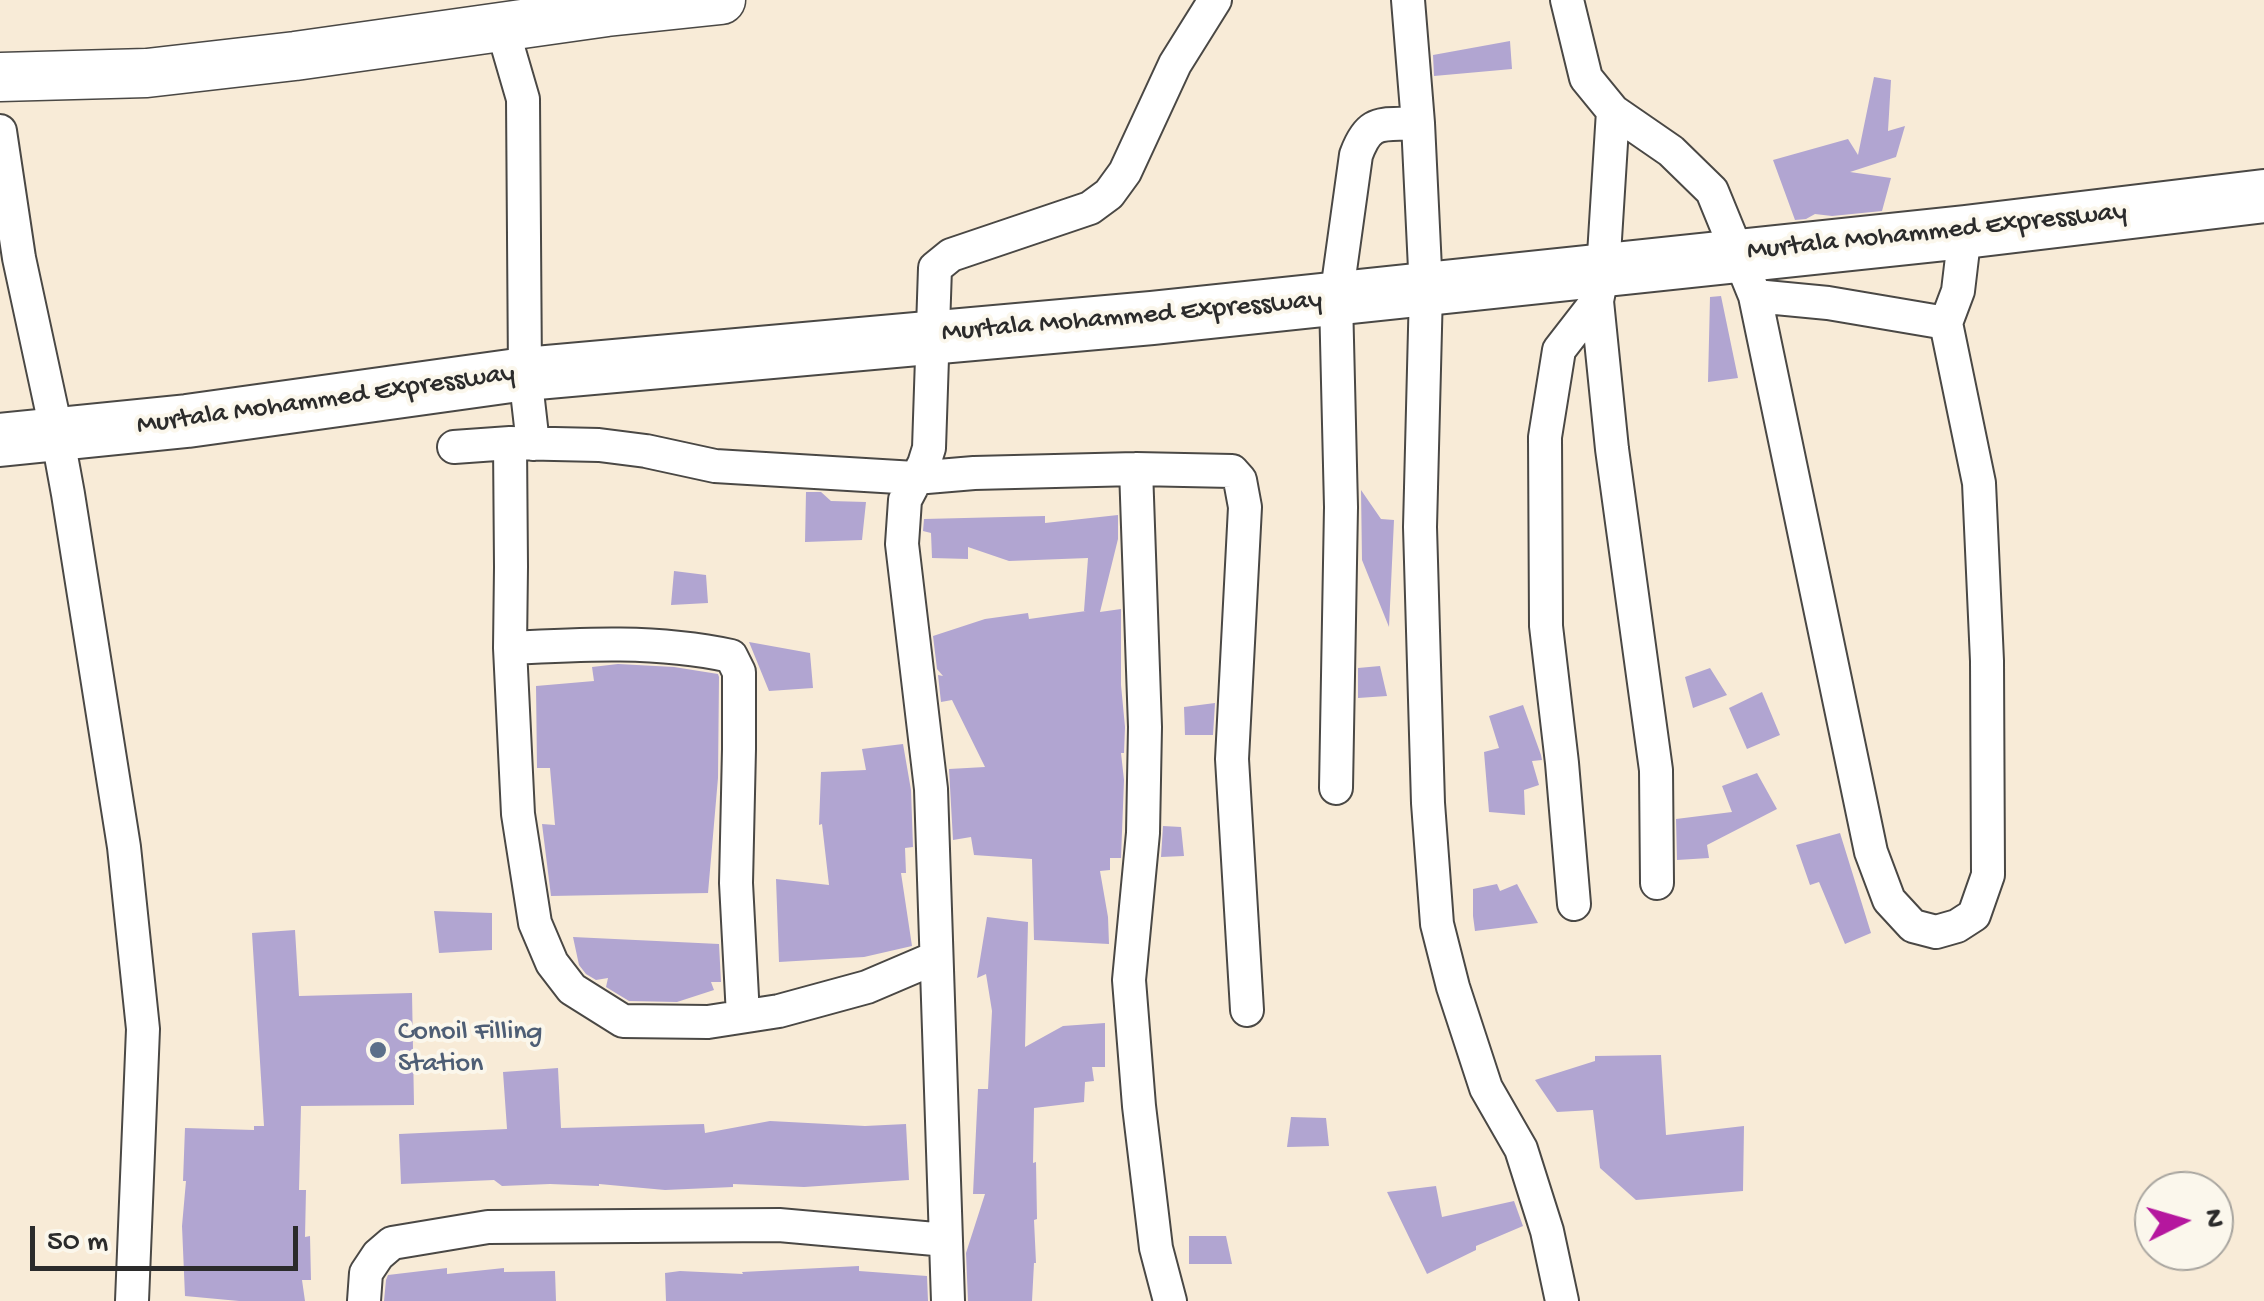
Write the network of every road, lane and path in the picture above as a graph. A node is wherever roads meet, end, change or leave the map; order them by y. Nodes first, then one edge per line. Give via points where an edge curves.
1 (721, 0) edge
2 (1215, 0) edge
3 (1408, 0) edge
4 (1567, 0) edge
5 (502, 27) junction
6 (0, 77) edge
7 (1614, 111) junction
8 (1418, 123) junction
9 (0, 131) edge
10 (2264, 196) edge
11 (1965, 232) junction
12 (9, 262) edge
13 (1746, 275) junction
14 (1600, 286) junction
15 (1426, 290) junction
16 (1336, 298) junction
17 (1946, 323) junction
18 (932, 338) junction
19 (526, 374) junction
20 (57, 434) junction
21 (0, 440) edge
22 (521, 443) junction
23 (454, 447) dead end
24 (1136, 468) junction
25 (915, 478) junction
26 (510, 648) junction
27 (1336, 788) dead end
28 (1657, 883) dead end
29 (1574, 904) dead end
30 (935, 958) junction
31 (1247, 1010) dead end
32 (742, 1016) junction
33 (946, 1240) junction
34 (132, 1301) edge
35 (364, 1301) edge
36 (948, 1301) edge
37 (1170, 1301) edge
38 (1562, 1301) edge

1 - 5 main road
2 - 18 street via 1109,194 1090,208 942,260 935,268
3 - 8 street
4 - 7 street via 1586,78
5 - 6 main road via 148,73
5 - 19 street via 523,99
7 - 13 street via 1671,151 1712,191
7 - 14 street
8 - 15 street
8 - 16 street via 1374,126 1364,134
9 - 12 street
10 - 11 main road, Murtala Mohammed Expressway
11 - 13 main road, Murtala Mohammed Expressway
11 - 17 street via 1958,291
12 - 20 street
13 - 14 main road, Murtala Mohammed Expressway
13 - 17 street via 1828,303
13 - 17 street via 1871,852 1889,900 1913,926 1936,932 1974,915 1988,875 1979,482
14 - 15 main road, Murtala Mohammed Expressway
14 - 28 street via 1612,449 1656,770
14 - 29 street via 1559,350 1546,437 1546,626
15 - 16 main road, Murtala Mohammed Expressway
15 - 38 street via 1420,527 1436,924 1486,1088 1521,1149
16 - 18 main road, Murtala Mohammed Expressway
16 - 27 street
18 - 19 main road, Murtala Mohammed Expressway
18 - 25 street via 928,448
19 - 20 main road, Murtala Mohammed Expressway
19 - 22 street
20 - 21 main road, Murtala Mohammed Expressway
20 - 34 street via 124,847 143,1029
22 - 23 street
22 - 25 street via 599,445 714,466
22 - 26 street
24 - 25 street
24 - 31 street via 1232,472 1240,480 1245,507 1232,759
24 - 37 street via 1145,727 1129,980 1156,1248
25 - 30 street via 904,500 902,544 931,789
26 - 32 street via 518,814 535,923 552,964 572,989 624,1021
26 - 32 street via 615,643 731,656 738,672
30 - 32 street via 867,987
30 - 33 street
33 - 35 street via 779,1226 488,1228 392,1244 366,1274
33 - 36 street

